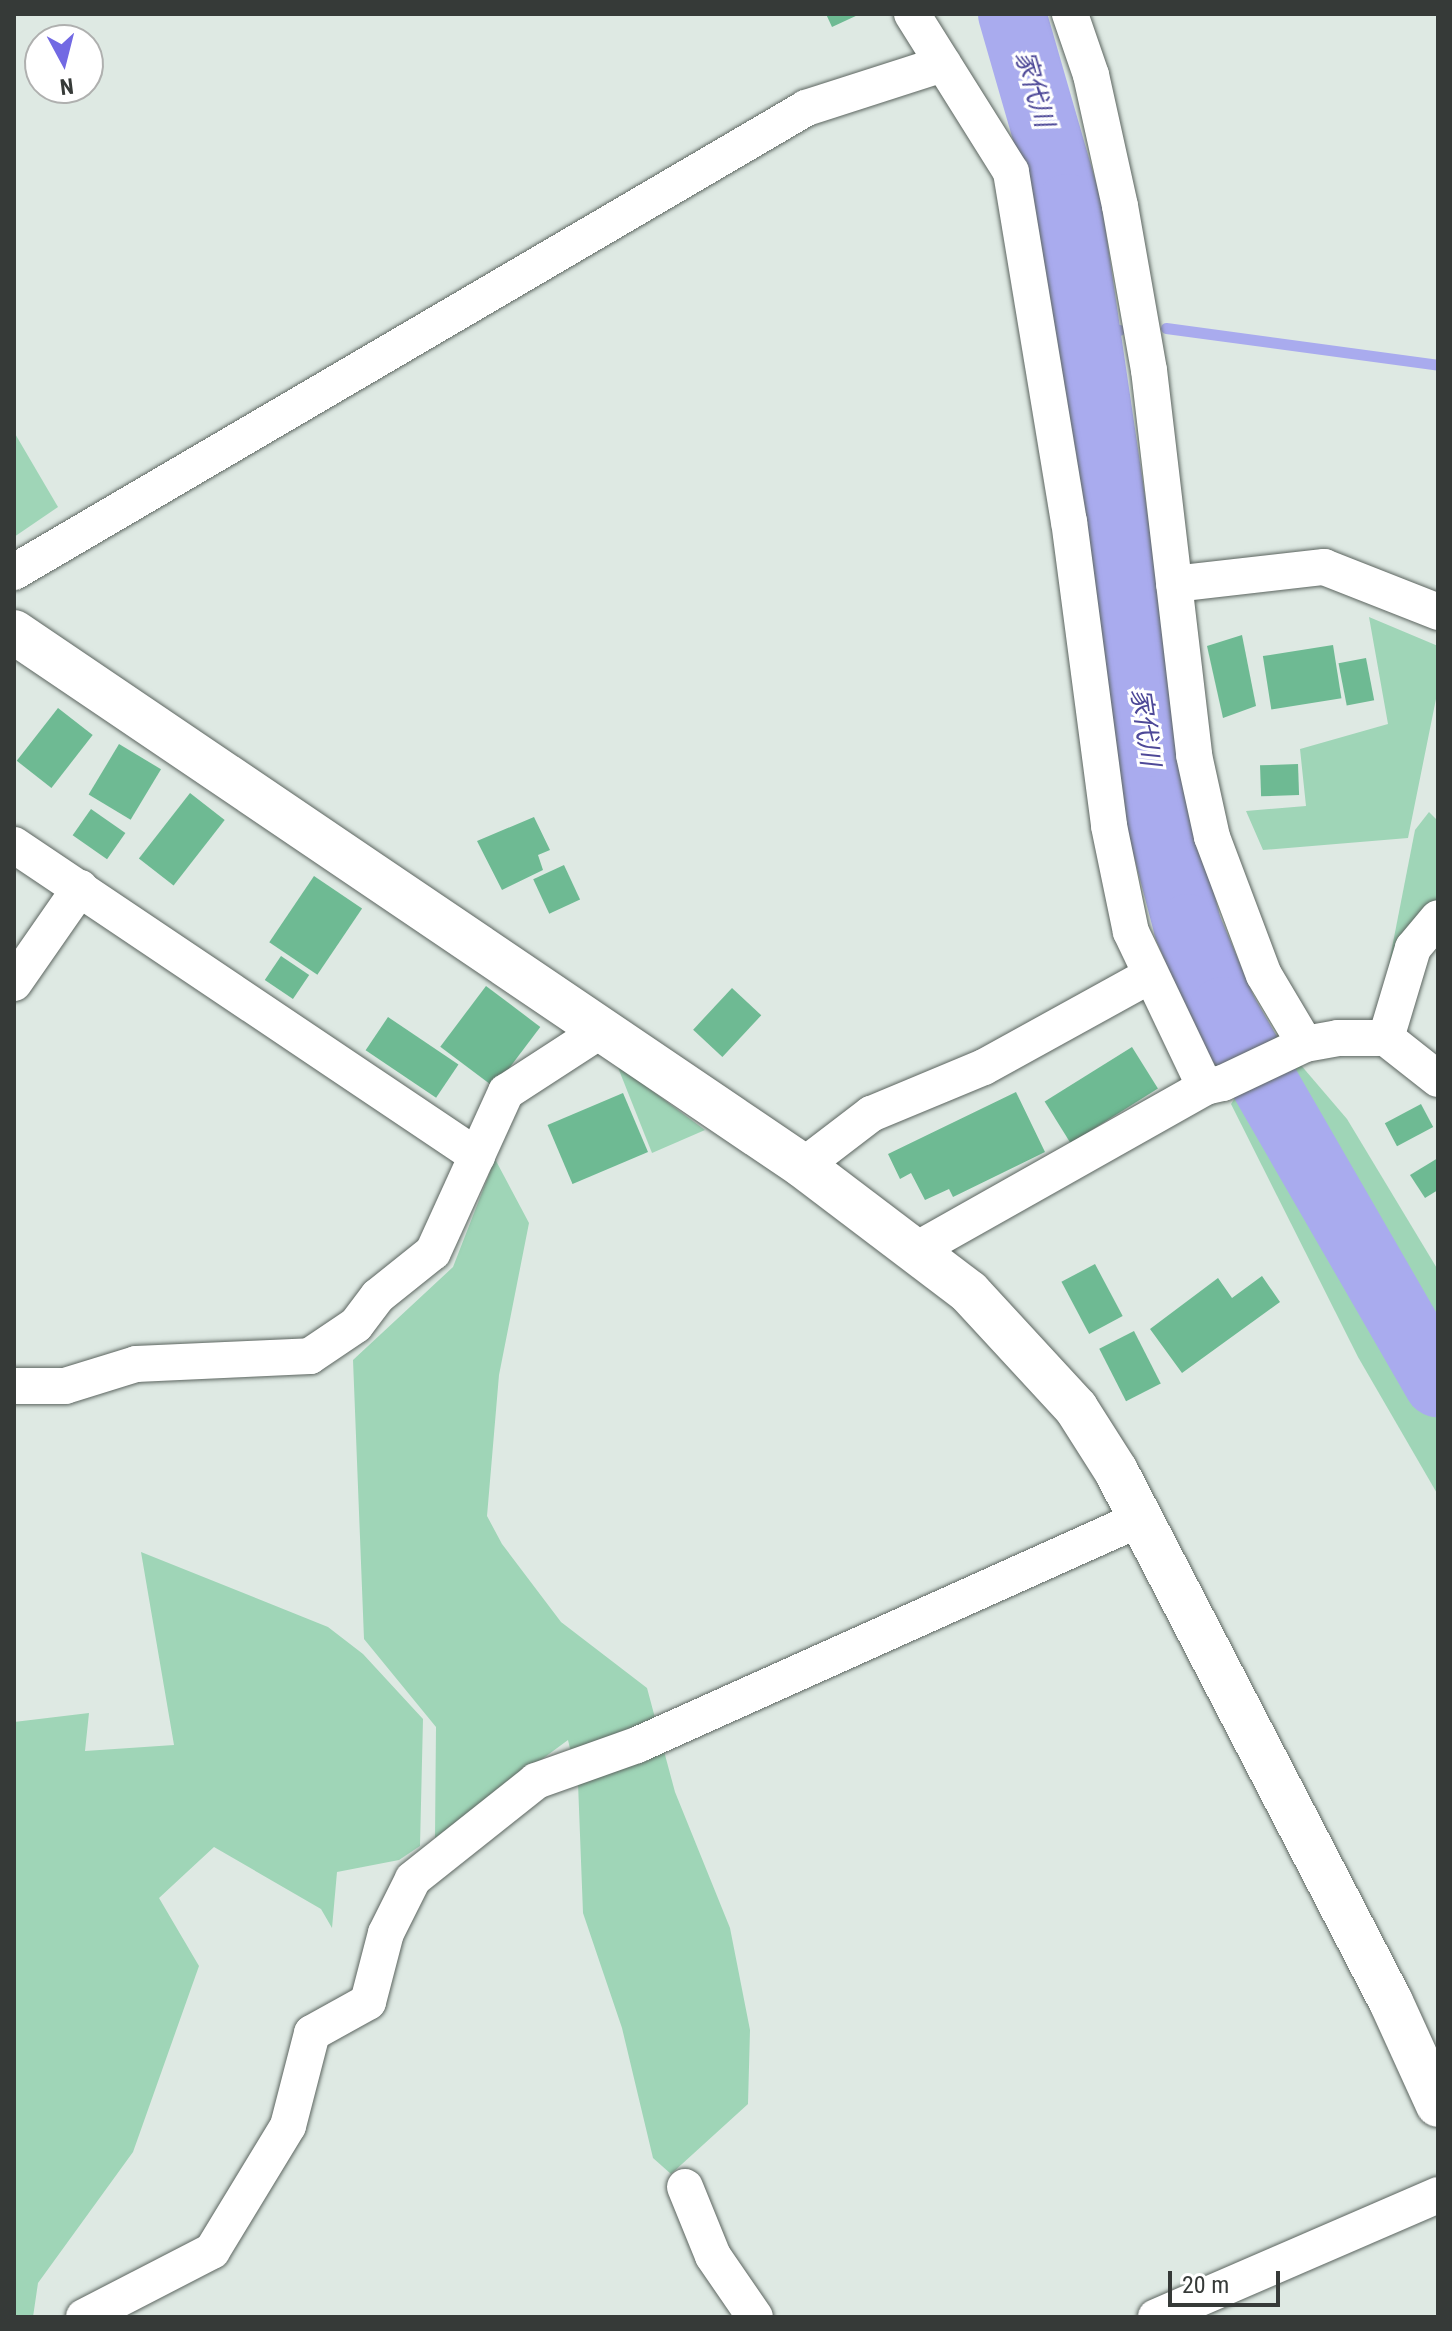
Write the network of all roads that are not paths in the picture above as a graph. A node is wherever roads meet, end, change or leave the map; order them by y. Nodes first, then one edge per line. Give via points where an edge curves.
1 (912, 14) edge
2 (1070, 14) edge
3 (943, 64) junction
4 (14, 572) edge
5 (1174, 584) junction
6 (1438, 612) edge
7 (14, 632) edge
8 (14, 845) edge
9 (80, 888) junction
10 (1438, 918) edge
11 (1149, 976) junction
12 (14, 983) edge
13 (600, 1031) junction
14 (1386, 1038) junction
15 (1292, 1050) junction
16 (1438, 1079) edge
17 (1214, 1085) junction
18 (477, 1156) junction
19 (803, 1166) junction
20 (918, 1249) junction
21 (14, 1386) edge
22 (1142, 1518) junction
23 (1438, 2105) edge
24 (685, 2187) dead end
25 (1438, 2195) edge
26 (84, 2317) edge
27 (755, 2317) edge
28 (1156, 2317) edge

1 - 3 street
2 - 5 street via 1091,75 1120,206 1149,370
3 - 4 street via 806,108
3 - 11 street via 1011,172 1069,521 1109,826 1131,932
5 - 6 street via 1324,567
5 - 15 street via 1194,755 1212,837
7 - 13 street
8 - 9 street
9 - 12 street
9 - 18 street
10 - 14 street via 1413,948
11 - 17 street
11 - 19 street via 984,1067 871,1114
13 - 18 street via 506,1092
13 - 19 street
14 - 15 street via 1338,1038
14 - 16 street
15 - 17 street
17 - 20 street
18 - 21 street via 433,1252 378,1296 356,1325 310,1356 136,1364 65,1386
19 - 20 street
20 - 22 street via 969,1292 1076,1408
22 - 23 street via 1391,2002
22 - 26 street via 637,1745 536,1781 413,1879 386,1933 368,2002 312,2033 288,2126 212,2251
24 - 27 street via 713,2256
25 - 28 street

